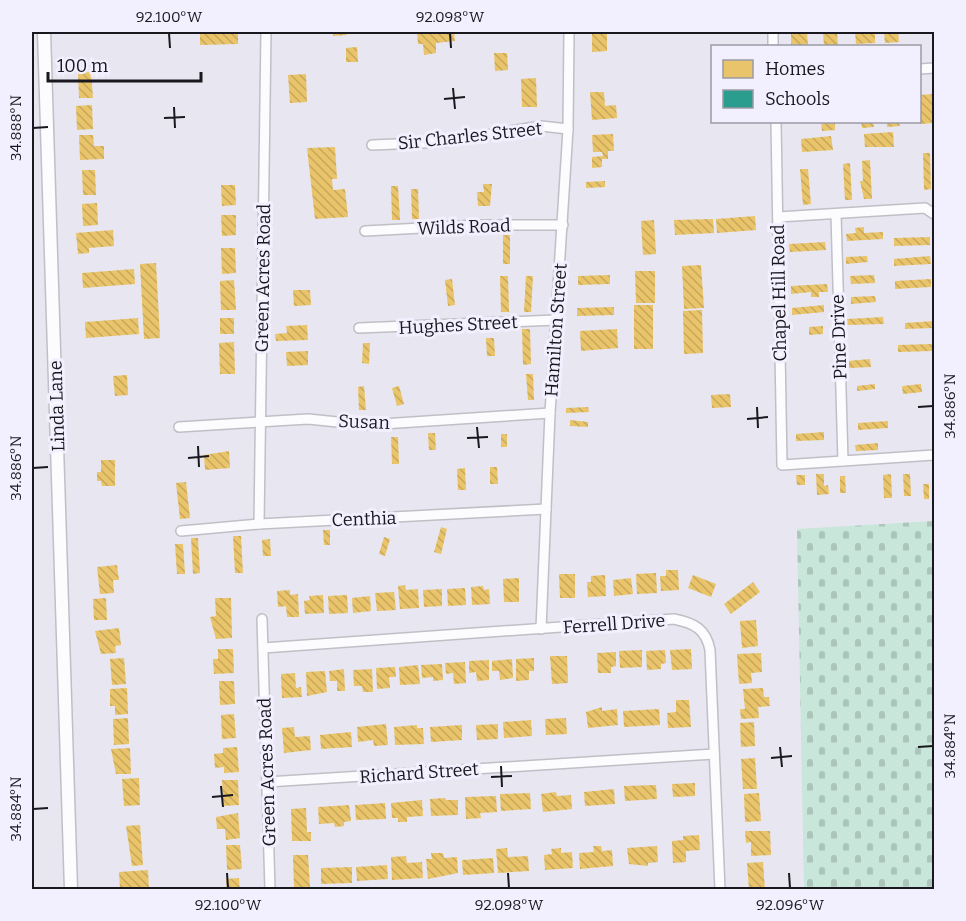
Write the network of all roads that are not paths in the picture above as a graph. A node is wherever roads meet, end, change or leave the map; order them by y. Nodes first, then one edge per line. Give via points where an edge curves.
1 (44, 32) edge
2 (266, 32) edge
3 (569, 32) edge
4 (776, 123) edge
5 (568, 129) junction
6 (372, 145) dead end
7 (836, 214) junction
8 (934, 214) edge
9 (778, 217) junction
10 (563, 225) junction
11 (365, 231) dead end
12 (556, 320) junction
13 (359, 328) dead end
14 (550, 413) junction
15 (261, 421) junction
16 (179, 427) dead end
17 (934, 455) edge
18 (843, 461) junction
19 (546, 509) junction
20 (259, 524) junction
21 (181, 531) dead end
22 (262, 619) dead end
23 (541, 629) junction
24 (263, 648) junction
25 (714, 754) junction
26 (267, 782) junction
27 (720, 889) edge
28 (71, 890) edge
29 (270, 890) edge
30 (710, 890) edge

1 - 28 street, Linda Lane
2 - 15 street, Green Acres Road
3 - 5 street, Hamilton Street
4 - 9 street, Chapel Hill Road
5 - 6 street, Sir Charles Street via 541,126 444,142
5 - 10 street, Hamilton Street
7 - 8 street via 925,208
7 - 9 street
7 - 18 street, Pine Drive
9 - 18 street, Chapel Hill Road via 782,465
10 - 11 street, Wilds Road
10 - 12 street, Hamilton Street
12 - 13 street, Hughes Street
12 - 14 street, Hamilton Street
14 - 15 street, Susan via 367,425 308,419
14 - 19 street, Hamilton Street
15 - 16 street, Susan
15 - 20 street, Green Acres Road
17 - 18 street
19 - 20 street, Centhia
19 - 23 street, Hamilton Street
20 - 21 street, Centhia
22 - 24 street, Green Acres Road
23 - 24 street, Ferrell Drive
23 - 25 street, Ferrell Drive via 674,619 699,628 710,650
24 - 26 street, Green Acres Road
25 - 26 street, Richard Street
25 - 27 street, Ferrell Drive
26 - 29 street, Green Acres Road
27 - 30 street

